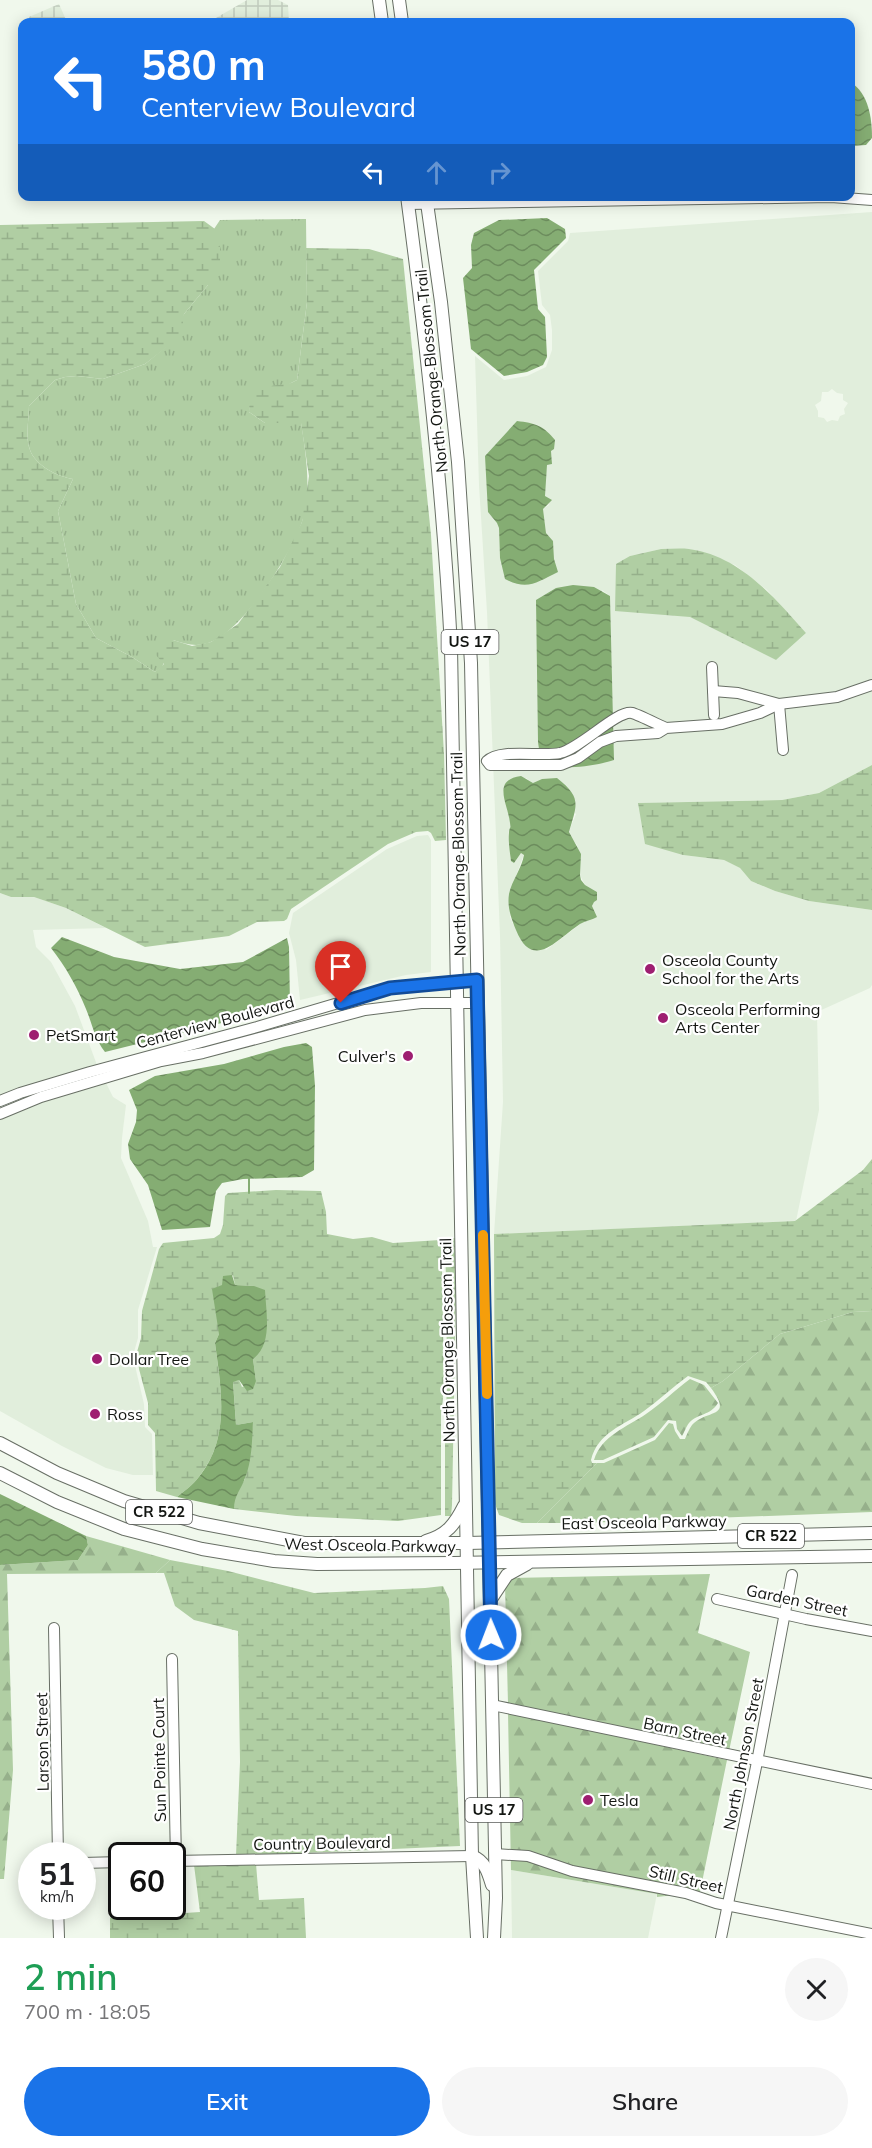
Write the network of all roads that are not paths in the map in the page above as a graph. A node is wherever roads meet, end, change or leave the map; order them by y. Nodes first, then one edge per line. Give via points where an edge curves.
1 (379, 0) edge
2 (399, 0) edge
3 (381, 18) edge
4 (401, 18) edge
5 (855, 198) edge
6 (872, 200) edge
7 (407, 201) edge
8 (426, 201) edge
9 (428, 361) junction
10 (452, 405) junction
11 (433, 412) junction
12 (458, 462) junction
13 (712, 667) dead end
14 (872, 685) edge
15 (713, 691) junction
16 (779, 704) junction
17 (714, 715) dead end
18 (639, 717) junction
19 (453, 726) junction
20 (605, 726) junction
21 (666, 728) junction
22 (636, 734) junction
23 (612, 737) junction
24 (783, 750) dead end
25 (473, 755) junction
26 (477, 980) junction
27 (458, 983) junction
28 (458, 1003) junction
29 (477, 1003) junction
30 (326, 1014) junction
31 (6, 1102) edge
32 (0, 1114) edge
33 (0, 1443) edge
34 (0, 1473) edge
35 (466, 1502) junction
36 (872, 1533) edge
37 (490, 1543) junction
38 (416, 1544) junction
39 (466, 1544) junction
40 (872, 1556) edge
41 (534, 1561) junction
42 (490, 1562) junction
43 (467, 1563) junction
44 (792, 1575) dead end
45 (717, 1599) dead end
46 (490, 1601) junction
47 (785, 1613) junction
48 (54, 1628) dead end
49 (872, 1630) edge
50 (172, 1659) dead end
51 (492, 1705) junction
52 (757, 1762) junction
53 (872, 1784) edge
54 (58, 1842) edge
55 (174, 1842) edge
56 (495, 1854) junction
57 (472, 1856) junction
58 (186, 1861) edge
59 (496, 1898) junction
60 (728, 1904) junction
61 (58, 1920) edge
62 (872, 1934) edge
63 (59, 1938) edge
64 (477, 1938) edge
65 (494, 1938) edge
66 (721, 1938) edge

1 - 3 main road
2 - 4 main road
5 - 6 street
7 - 9 main road, North Orange Blossom Trail / US 17
8 - 10 main road, North Orange Blossom Trail / US 17
9 - 10 main road via 441,393
9 - 11 main road, North Orange Blossom Trail / US 17
10 - 12 main road, North Orange Blossom Trail / US 17
11 - 12 main road via 440,411 446,418
11 - 19 main road, North Orange Blossom Trail / US 17 via 446,564
12 - 25 main road, North Orange Blossom Trail / US 17
13 - 15 street
14 - 16 street via 837,697
15 - 16 street
15 - 17 street
16 - 21 street via 722,724
16 - 24 street
18 - 20 street via 632,713 617,716
18 - 21 street
18 - 22 street via 641,728
19 - 25 main road via 460,746
19 - 27 main road, North Orange Blossom Trail / US 17
20 - 23 street via 606,735
20 - 23 street via 565,751 496,755 487,761 490,765 561,765
21 - 22 street via 658,733
22 - 23 street
25 - 26 main road, North Orange Blossom Trail / US 17
26 - 27 street, Centerview Boulevard
26 - 29 main road, North Orange Blossom Trail / US 17
27 - 28 main road, North Orange Blossom Trail / US 17
27 - 30 street, Centerview Boulevard via 390,988
28 - 29 street, Centerview Boulevard
28 - 30 street, Centerview Boulevard via 405,1004
28 - 35 main road, North Orange Blossom Trail / US 17
29 - 37 main road, North Orange Blossom Trail / US 17
30 - 31 street, Centerview Boulevard via 203,1053 161,1061 41,1097
31 - 32 street, Centerview Boulevard
33 - 38 main road, West Osceola Parkway / CR 522 via 92,1489 199,1523 304,1543
34 - 43 main road, West Osceola Parkway / CR 522 via 124,1529 211,1551 316,1564
35 - 38 main road via 450,1529 438,1538
35 - 39 main road, North Orange Blossom Trail / US 17
36 - 37 main road, East Osceola Parkway / CR 522
37 - 39 main road, CR 522
37 - 42 main road, North Orange Blossom Trail / US 17
38 - 39 main road, West Osceola Parkway / CR 522
39 - 43 main road, North Orange Blossom Trail / US 17
40 - 41 main road, CR 522
41 - 42 main road, CR 522
41 - 46 main road via 507,1575
42 - 43 main road, CR 522
42 - 46 main road, North Orange Blossom Trail / US 17
43 - 57 main road, North Orange Blossom Trail / US 17
44 - 47 street, North Johnson Street
45 - 47 street, Garden Street
46 - 51 main road, North Orange Blossom Trail / US 17
47 - 49 street, Garden Street
47 - 52 street, North Johnson Street
48 - 54 street, Larson Street
50 - 55 street, Sun Pointe Court
51 - 52 street, Barn Street
51 - 56 main road, North Orange Blossom Trail / US 17
52 - 53 street, Barn Street
52 - 60 street, North Johnson Street
56 - 59 main road, North Orange Blossom Trail / US 17
56 - 60 street, Still Street via 528,1856 554,1866
57 - 58 street, Country Boulevard
57 - 59 main road via 486,1866
57 - 64 main road, North Orange Blossom Trail / US 17
59 - 65 main road, North Orange Blossom Trail / US 17
60 - 62 street, Still Street
60 - 66 street, North Johnson Street
61 - 63 street

